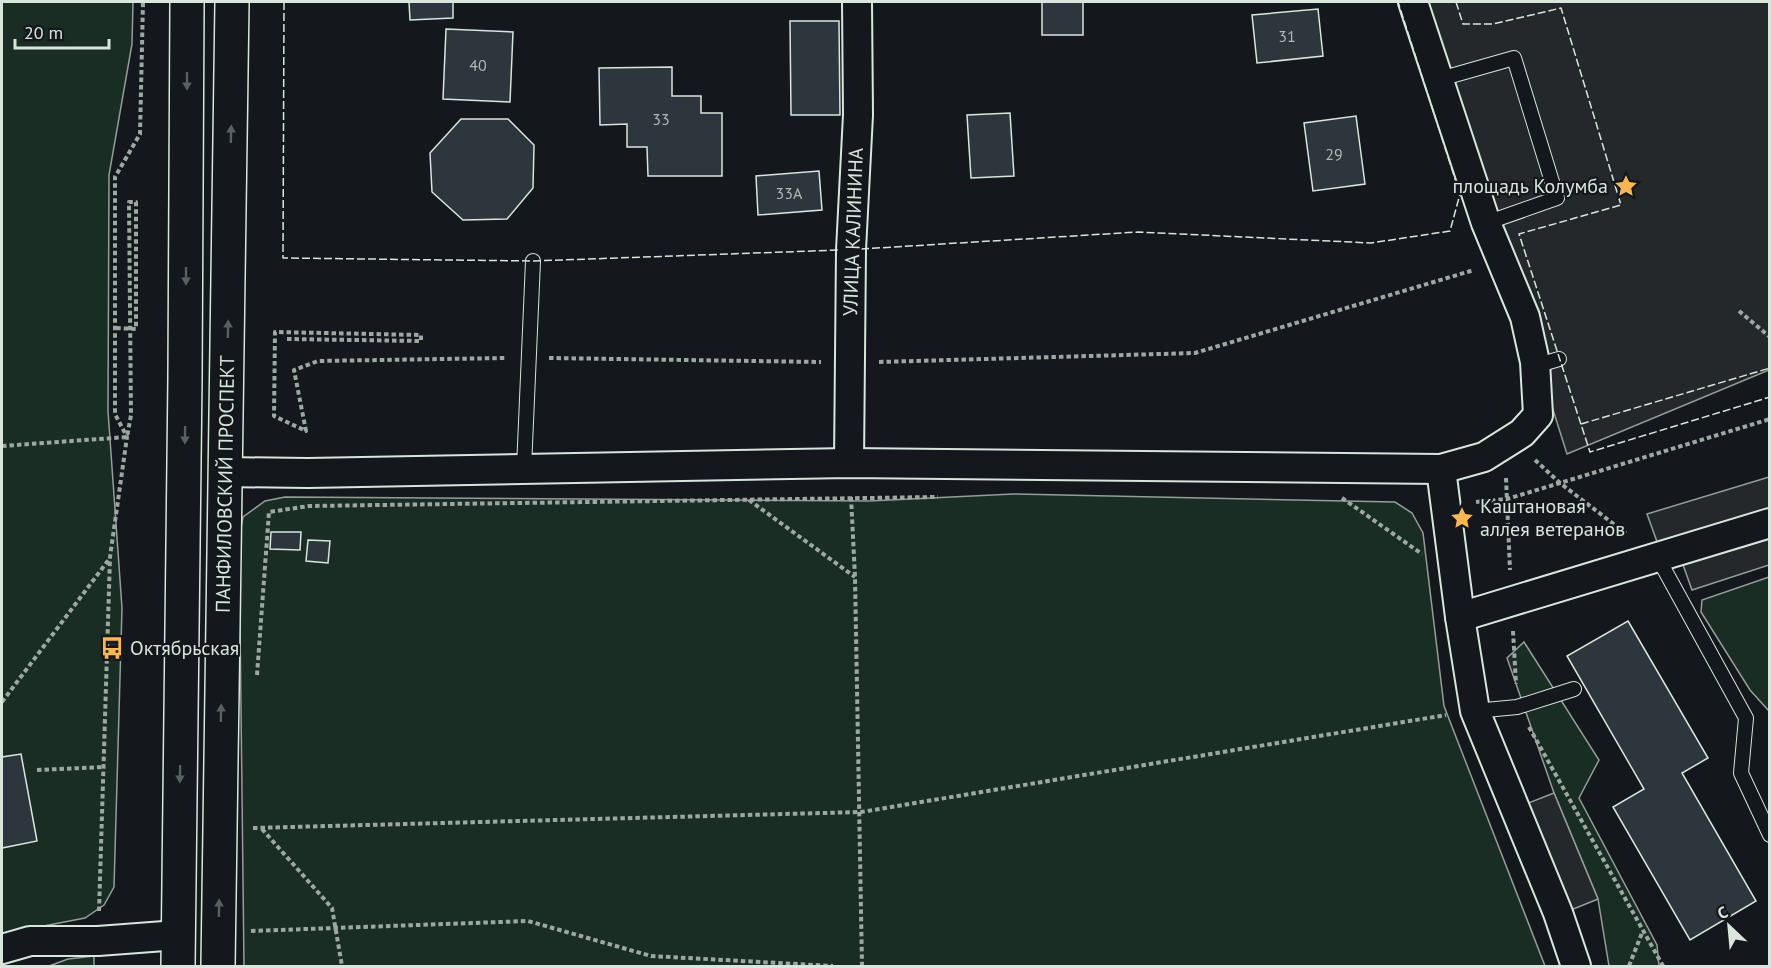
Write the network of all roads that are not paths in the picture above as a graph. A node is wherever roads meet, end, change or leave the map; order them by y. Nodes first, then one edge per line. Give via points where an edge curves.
1 (187, 2) edge
2 (232, 2) edge
3 (857, 2) edge
4 (1413, 2) edge
5 (1440, 79) junction
6 (1486, 223) junction
7 (533, 261) dead end
8 (849, 463) junction
9 (524, 468) junction
10 (1441, 469) junction
11 (224, 472) junction
12 (1770, 523) edge
13 (1658, 558) junction
14 (1460, 616) junction
15 (1574, 689) dead end
16 (1475, 711) junction
17 (1770, 835) edge
18 (2, 949) edge
19 (178, 951) edge
20 (218, 966) edge
21 (1576, 966) edge

1 -> 19 main road, ПАНФИЛОВСКИЙ ПРОСПЕКТ
11 -> 2 main road, ПАНФИЛОВСКИЙ ПРОСПЕКТ
3 - 8 street, УЛИЦА КАЛИНИНА
4 - 5 street
5 - 6 street
5 - 6 lane via 1514,58 1557,198
6 - 10 street via 1547,362 1538,415 1522,433 1484,458
7 - 9 lane
8 - 9 street
8 - 10 street
9 - 11 street
10 - 14 street
20 -> 11 main road, ПАНФИЛОВСКИЙ ПРОСПЕКТ
12 - 13 street
13 - 14 street
13 - 17 lane via 1746,718 1742,773
14 - 16 street
15 - 16 lane via 1517,707
16 - 21 street
18 - 19 street via 30,941 98,941

